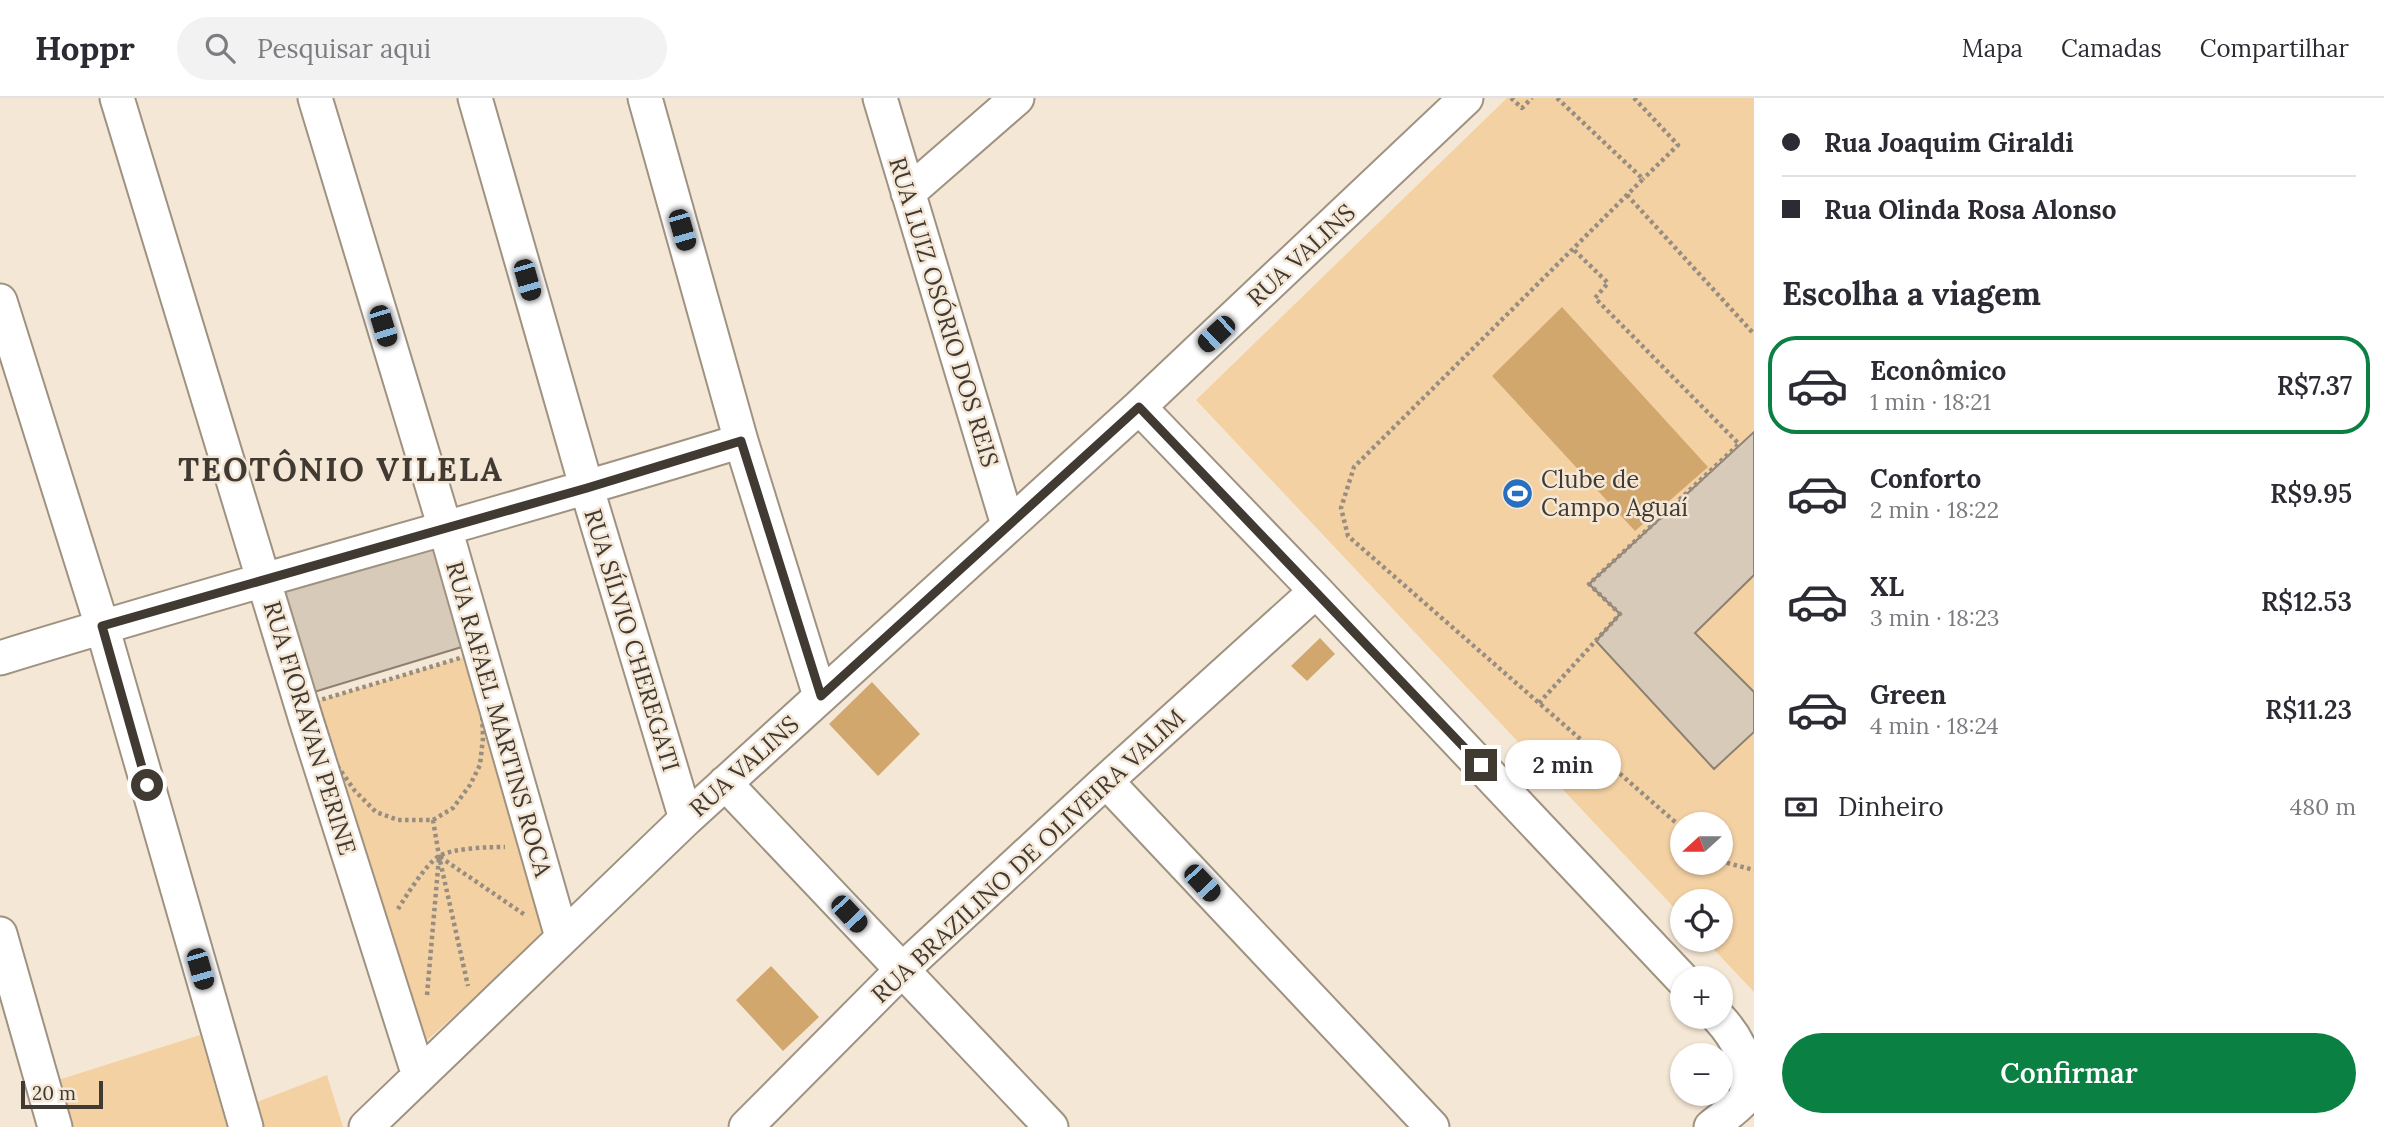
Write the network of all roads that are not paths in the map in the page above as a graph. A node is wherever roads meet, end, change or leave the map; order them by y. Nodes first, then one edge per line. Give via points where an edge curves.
1 (117, 98) edge
2 (315, 98) edge
3 (475, 98) edge
4 (645, 98) edge
5 (880, 98) edge
6 (1017, 98) edge
7 (1466, 98) edge
8 (908, 193) junction
9 (0, 301) edge
10 (1139, 407) junction
11 (741, 441) junction
12 (587, 488) junction
13 (1008, 526) junction
14 (444, 528) junction
15 (265, 579) junction
16 (1316, 591) junction
17 (102, 626) junction
18 (0, 658) edge
19 (821, 696) junction
20 (1106, 781) junction
21 (725, 783) junction
22 (685, 819) junction
23 (0, 934) edge
24 (562, 937) junction
25 (1670, 966) edge
26 (902, 970) junction
27 (1729, 1029) edge
28 (419, 1076) junction
29 (55, 1127) edge
30 (246, 1127) edge
31 (366, 1127) edge
32 (746, 1127) edge
33 (1051, 1127) edge
34 (1432, 1127) edge
35 (1712, 1127) edge

1 - 15 street, RUA FIORAVAN PERINE
2 - 14 street, RUA RAFAEL MARTINS ROCA
3 - 12 street, RUA SÍLVIO CHEREGATI
4 - 11 street
5 - 8 street, RUA LUIZ OSÓRIO DOS REIS
6 - 8 street
7 - 10 street, RUA VALINS
8 - 13 street, RUA LUIZ OSÓRIO DOS REIS
9 - 17 street
10 - 13 street, RUA VALINS
10 - 16 street
11 - 12 street
11 - 19 street
12 - 14 street
12 - 22 street, RUA SÍLVIO CHEREGATI
13 - 19 street, RUA VALINS
14 - 15 street
14 - 24 street, RUA RAFAEL MARTINS ROCA
15 - 17 street
15 - 28 street, RUA FIORAVAN PERINE
16 - 20 street, RUA BRAZILINO DE OLIVEIRA VALIM
16 - 25 street
17 - 18 street
17 - 30 street
19 - 21 street, RUA VALINS
20 - 26 street, RUA BRAZILINO DE OLIVEIRA VALIM
20 - 34 street
21 - 22 street, RUA VALINS
21 - 26 street
22 - 24 street, RUA VALINS
23 - 29 street
24 - 28 street, RUA VALINS
26 - 32 street, RUA BRAZILINO DE OLIVEIRA VALIM
26 - 33 street
27 - 35 street via 1753,1068 1752,1083 1745,1097
28 - 31 street, RUA VALINS

